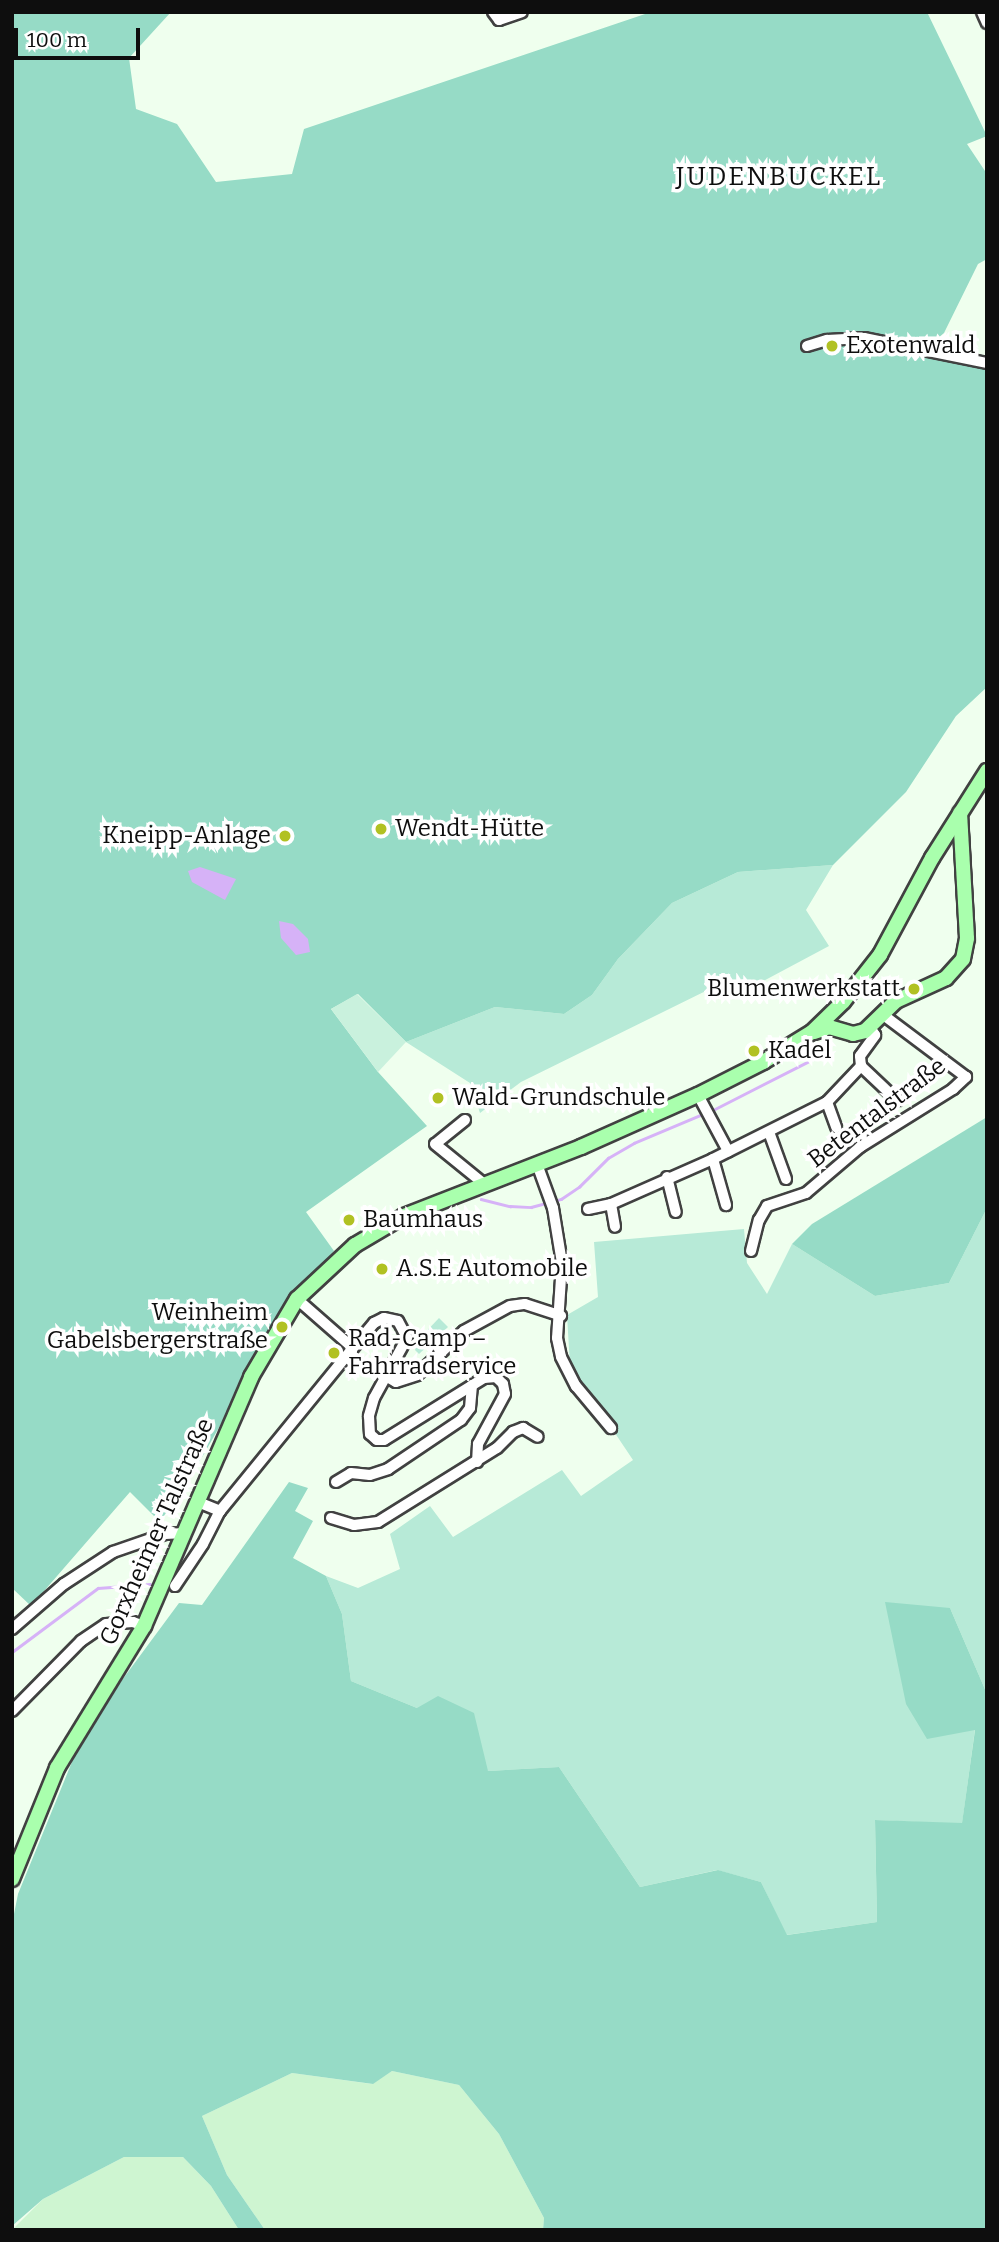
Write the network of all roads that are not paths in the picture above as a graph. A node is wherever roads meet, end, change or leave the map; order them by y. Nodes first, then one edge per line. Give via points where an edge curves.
1 (493, 12) edge
2 (522, 12) edge
3 (982, 12) edge
4 (987, 23) edge
5 (807, 346) dead end
6 (987, 363) edge
7 (987, 771) edge
8 (960, 813) junction
9 (939, 846) junction
10 (962, 849) junction
11 (831, 1013) junction
12 (882, 1014) junction
13 (870, 1027) junction
14 (835, 1029) junction
15 (812, 1032) junction
16 (861, 1066) junction
17 (698, 1095) junction
18 (897, 1100) dead end
19 (827, 1102) junction
20 (465, 1120) dead end
21 (836, 1127) dead end
22 (769, 1132) junction
23 (728, 1152) junction
24 (713, 1159) junction
25 (537, 1164) junction
26 (667, 1177) junction
27 (786, 1179) dead end
28 (484, 1184) junction
29 (611, 1204) junction
30 (726, 1205) dead end
31 (587, 1209) dead end
32 (676, 1212) dead end
33 (615, 1227) dead end
34 (751, 1251) dead end
35 (297, 1299) junction
36 (561, 1316) junction
37 (353, 1348) junction
38 (387, 1377) junction
39 (472, 1385) junction
40 (611, 1428) dead end
41 (538, 1437) dead end
42 (477, 1462) junction
43 (336, 1482) dead end
44 (198, 1502) junction
45 (220, 1511) junction
46 (331, 1518) dead end
47 (185, 1533) junction
48 (175, 1586) dead end
49 (144, 1626) junction
50 (12, 1629) edge
51 (12, 1711) edge
52 (12, 1878) edge

1 - 2 street via 499,20
3 - 4 street
5 - 6 street via 864,338
7 - 8 main road
8 - 9 main road
8 - 10 main road
9 - 10 main road
9 - 11 main road via 880,955
10 - 12 main road via 967,938 963,959 946,978 904,996
11 - 14 main road
11 - 15 main road
12 - 13 main road
12 - 34 street, Betentalstraße via 966,1077 838,1163 807,1193 767,1206
13 - 14 main road via 856,1034
13 - 16 street via 875,1035 860,1056
14 - 15 main road
15 - 17 main road, Gorxheimer Talstraße
16 - 18 street
16 - 19 street
17 - 23 street
17 - 25 main road, Gorxheimer Talstraße
19 - 21 street
19 - 22 street
20 - 28 street via 435,1144
22 - 23 street
22 - 27 street
23 - 24 street
24 - 26 street
24 - 30 street
25 - 28 main road, Gorxheimer Talstraße
25 - 36 street via 553,1208 562,1263
26 - 29 street
26 - 32 street
28 - 35 main road, Gorxheimer Talstraße via 392,1223 355,1245
29 - 31 street
29 - 33 street
35 - 37 street
35 - 44 main road, Gorxheimer Talstraße via 256,1366
36 - 38 street via 525,1304 510,1306 464,1331 417,1375 396,1382
36 - 40 street via 557,1338 561,1357 576,1386
37 - 38 street via 379,1320 393,1318 407,1338
37 - 45 street
38 - 39 street via 369,1416 370,1434 380,1441
39 - 42 street via 496,1377 505,1394 478,1444
39 - 43 street via 470,1408 461,1420 388,1469 370,1475 351,1473
41 - 42 street via 523,1429 513,1432
42 - 46 street via 378,1522 354,1525
44 - 45 street
44 - 47 main road, Gorxheimer Talstraße
45 - 48 street
47 - 49 main road, Gorxheimer Talstraße
47 - 50 street via 165,1534 113,1552 64,1584
49 - 51 street via 106,1624 81,1642
49 - 52 main road, Gorxheimer Talstraße via 57,1768

